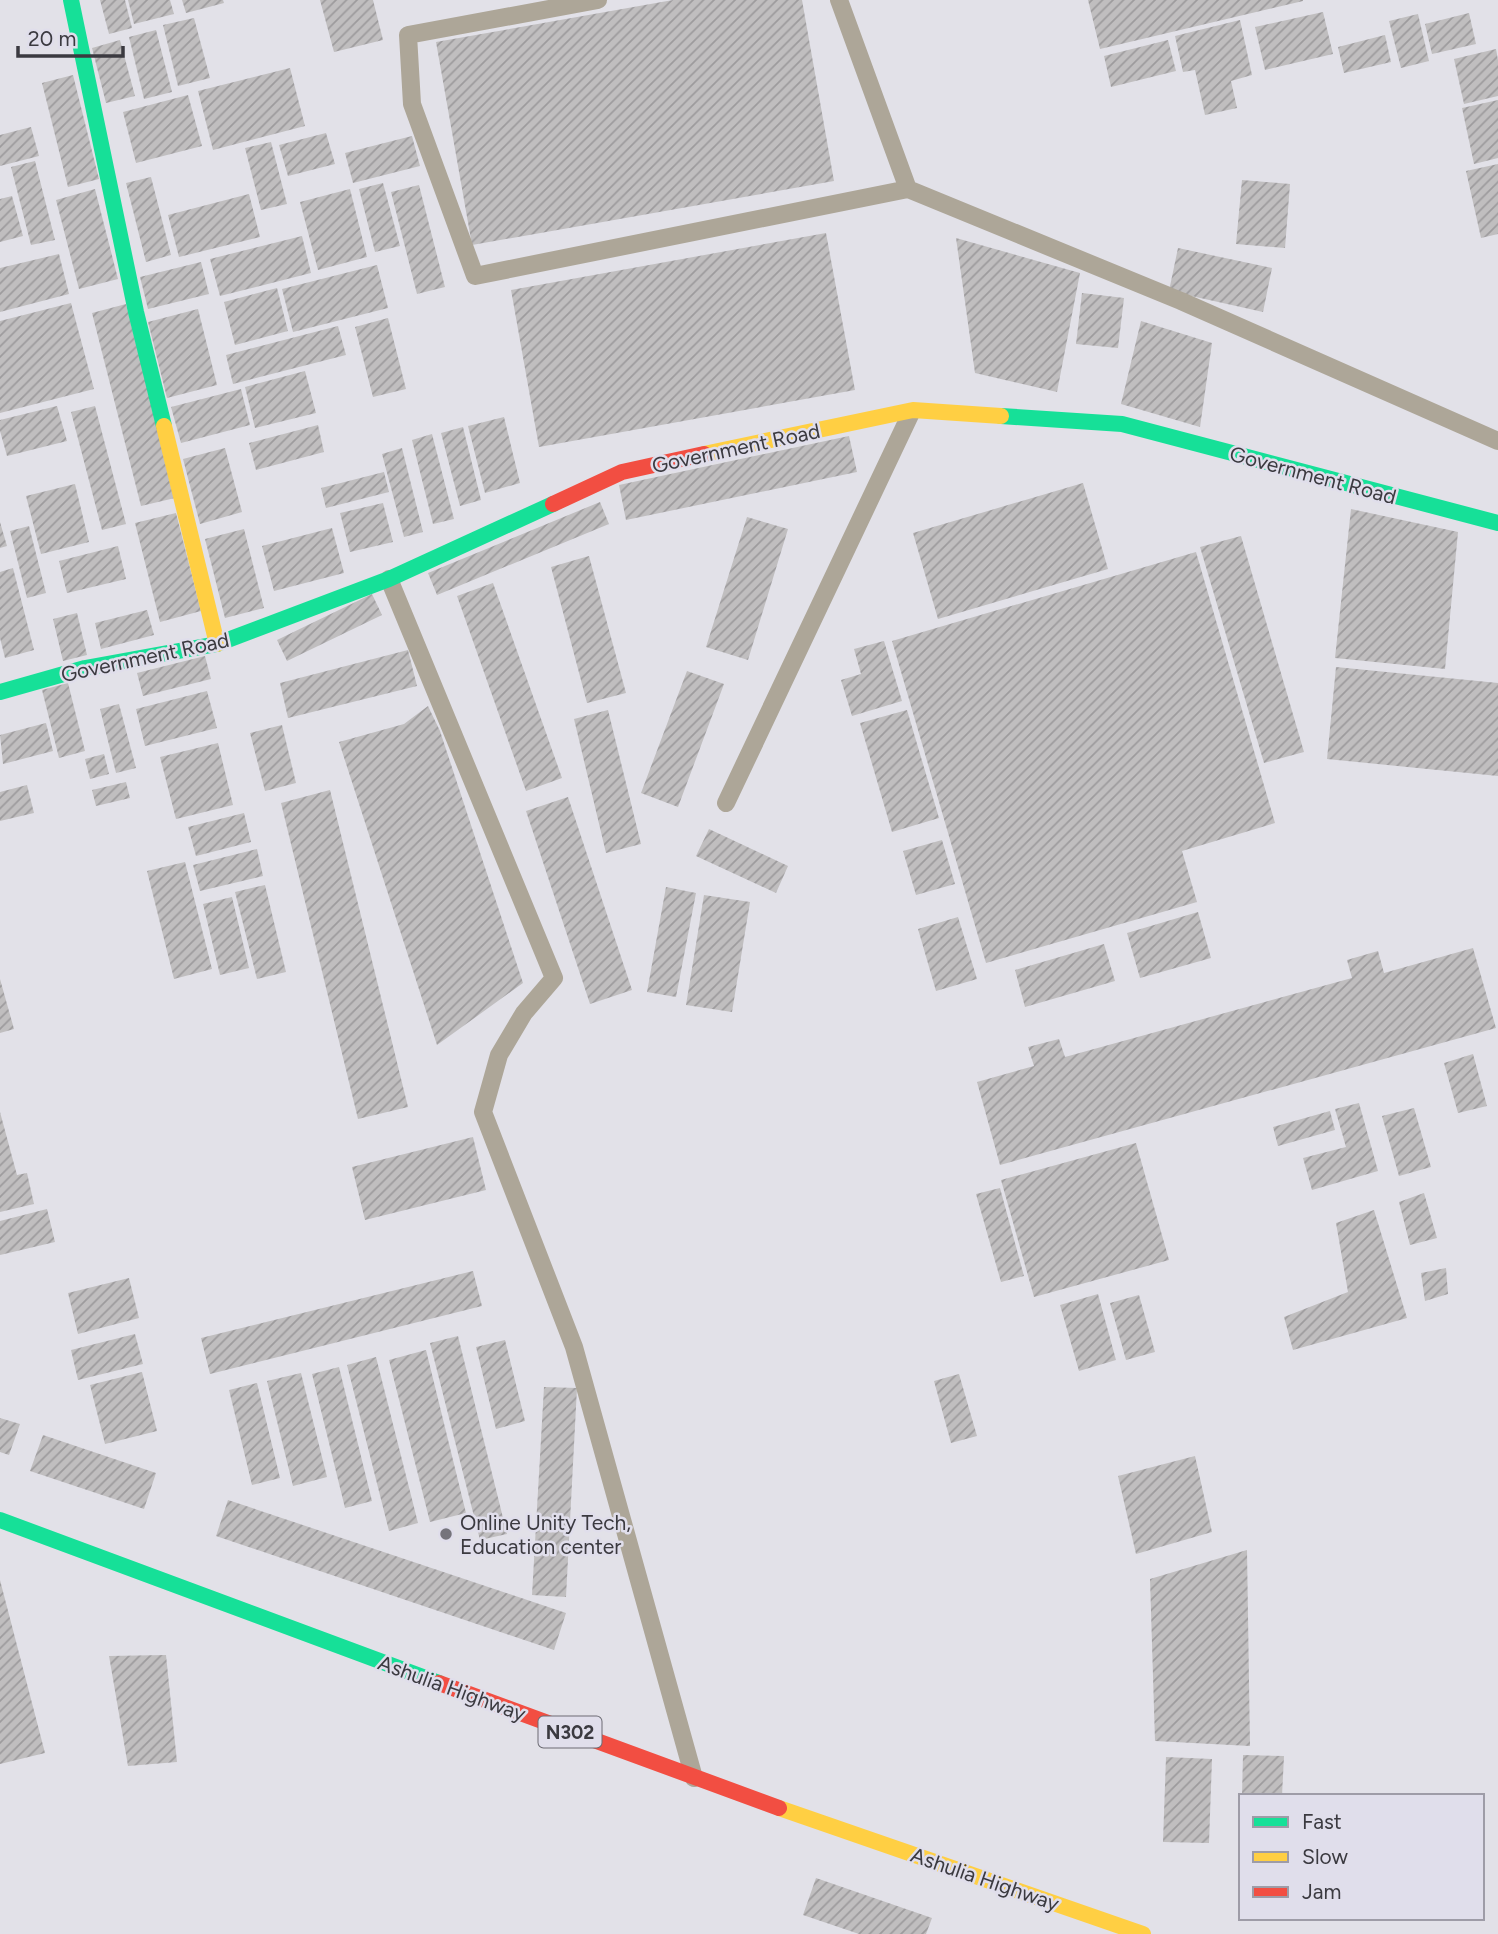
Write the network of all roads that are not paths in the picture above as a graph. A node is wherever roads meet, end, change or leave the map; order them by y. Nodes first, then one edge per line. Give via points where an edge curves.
1 (71, 0) edge
2 (597, 0) edge
3 (839, 0) edge
4 (908, 189) junction
5 (913, 410) junction
6 (1498, 441) edge
7 (1498, 523) edge
8 (389, 579) junction
9 (217, 644) junction
10 (0, 692) edge
11 (726, 803) dead end
12 (0, 1520) edge
13 (695, 1779) junction
14 (1143, 1934) edge

1 - 9 main road via 136,312
2 - 4 lane via 408,35 412,104 475,276
3 - 4 lane
4 - 6 lane via 1181,301
5 - 7 main road, Government Road via 1122,424
5 - 8 main road, Government Road via 622,472
5 - 11 lane
8 - 9 main road, Government Road
8 - 13 lane via 554,978 524,1013 499,1055 484,1112 574,1347
9 - 10 main road, Government Road via 85,668
12 - 13 main road, Ashulia Highway / N302
13 - 14 main road, Ashulia Highway / N302

